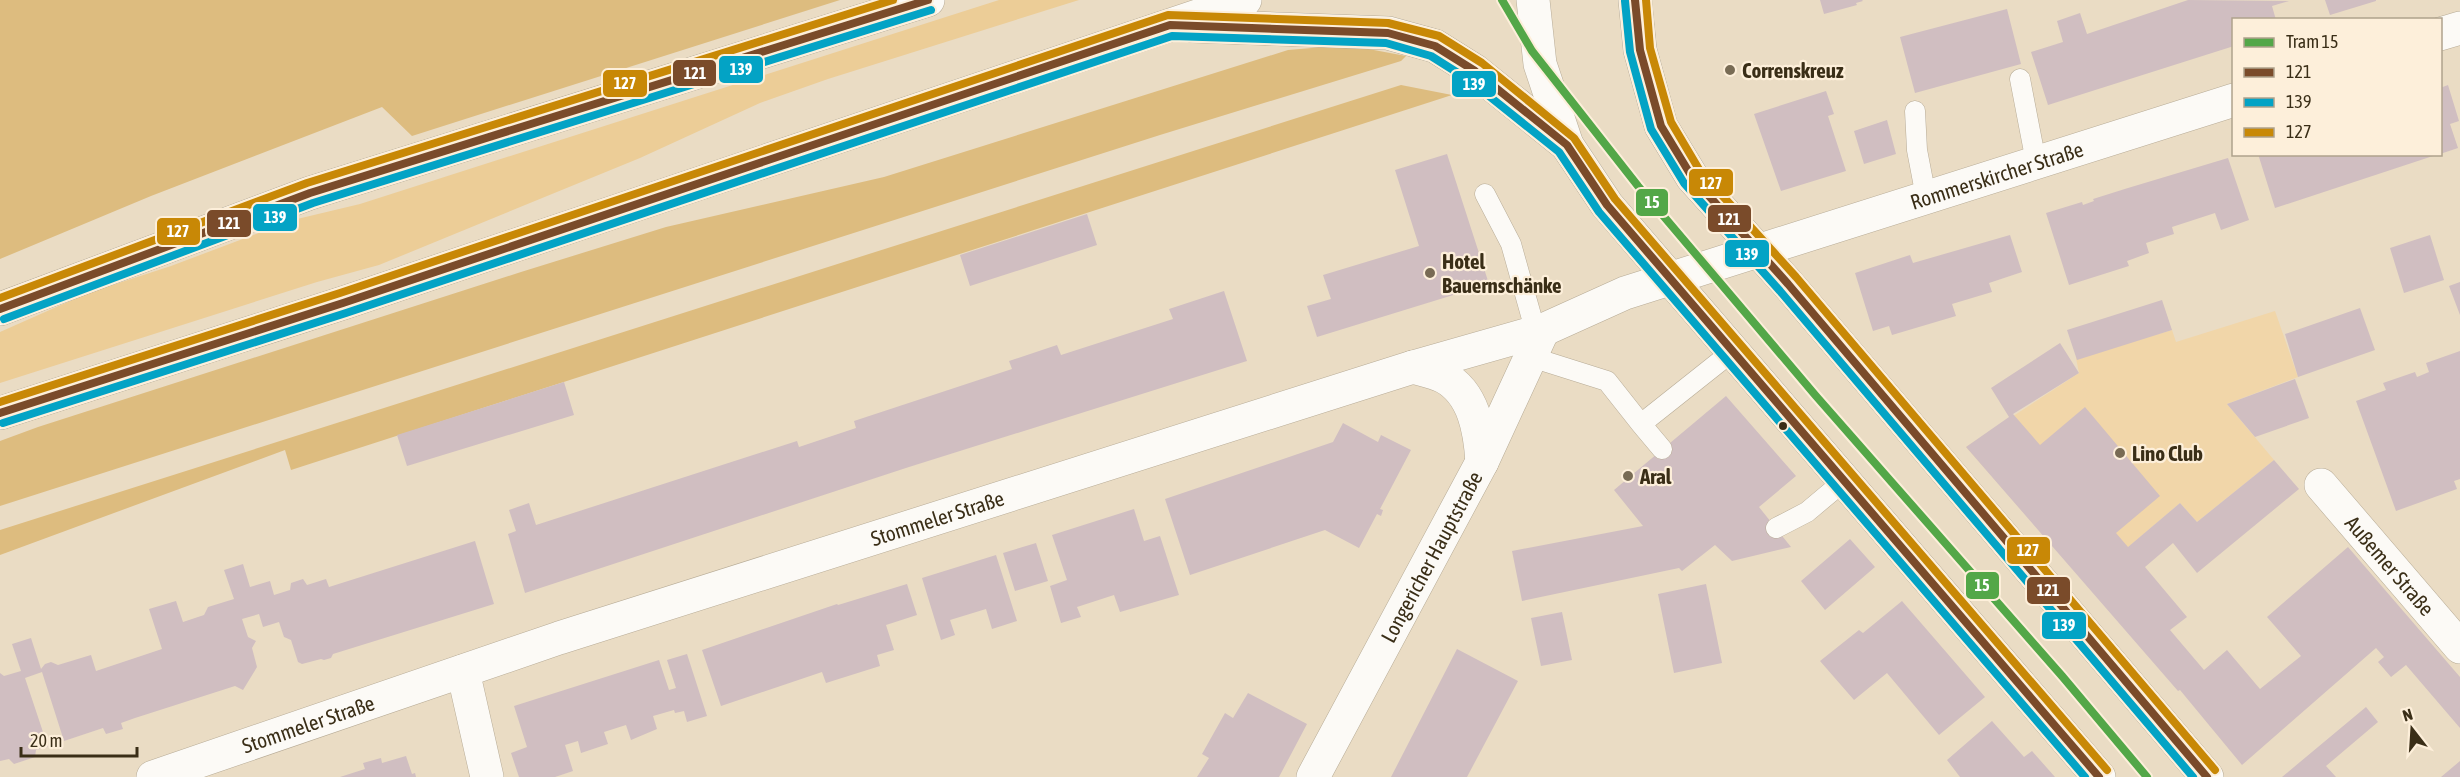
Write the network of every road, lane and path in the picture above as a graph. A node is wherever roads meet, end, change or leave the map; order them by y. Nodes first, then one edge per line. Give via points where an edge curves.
1 (928, 0) edge
2 (1245, 0) edge
3 (1533, 0) edge
4 (1635, 0) edge
5 (1170, 25) junction
6 (2460, 28) edge
7 (2442, 33) edge
8 (2020, 79) dead end
9 (2232, 100) edge
10 (1916, 111) dead end
11 (1567, 145) junction
12 (2036, 162) junction
13 (1485, 194) dead end
14 (1926, 197) junction
15 (1758, 251) junction
16 (1671, 279) junction
17 (0, 309) edge
18 (1537, 340) junction
19 (1733, 351) junction
20 (1413, 367) junction
21 (0, 412) edge
22 (1641, 424) junction
23 (1662, 449) dead end
24 (1482, 462) junction
25 (1844, 481) junction
26 (2321, 485) dead end
27 (1776, 528) dead end
28 (2460, 647) edge
29 (463, 671) junction
30 (153, 777) edge
31 (487, 777) edge
32 (1313, 777) edge
33 (2099, 777) edge
34 (2207, 777) edge

1 - 17 street via 310,193
2 - 5 street
3 - 11 street via 1540,64
4 - 15 street via 1640,51 1661,126 1692,177
5 - 11 street via 1388,33 1435,46 1475,71
5 - 21 street via 343,303
6 - 7 street
8 - 12 lane
9 - 12 street, Rommerskircher Straße
10 - 14 lane via 1917,150
11 - 16 street via 1607,205
12 - 14 street, Rommerskircher Straße
13 - 18 lane via 1511,244
14 - 15 street, Rommerskircher Straße
15 - 16 street, Stommeler Straße
15 - 34 street
16 - 18 street, Stommeler Straße via 1625,293
16 - 19 street
18 - 20 street, Stommeler Straße
18 - 22 lane via 1607,381
18 - 24 street, Longericher Hauptstraße
19 - 22 lane
19 - 25 street
20 - 24 street via 1444,377 1464,393 1480,433
20 - 29 street, Stommeler Straße
22 - 23 lane
24 - 32 street, Longericher Hauptstraße
25 - 27 lane via 1807,512
25 - 33 street
26 - 28 street, Außemer Straße
29 - 30 street, Stommeler Straße
29 - 31 street

